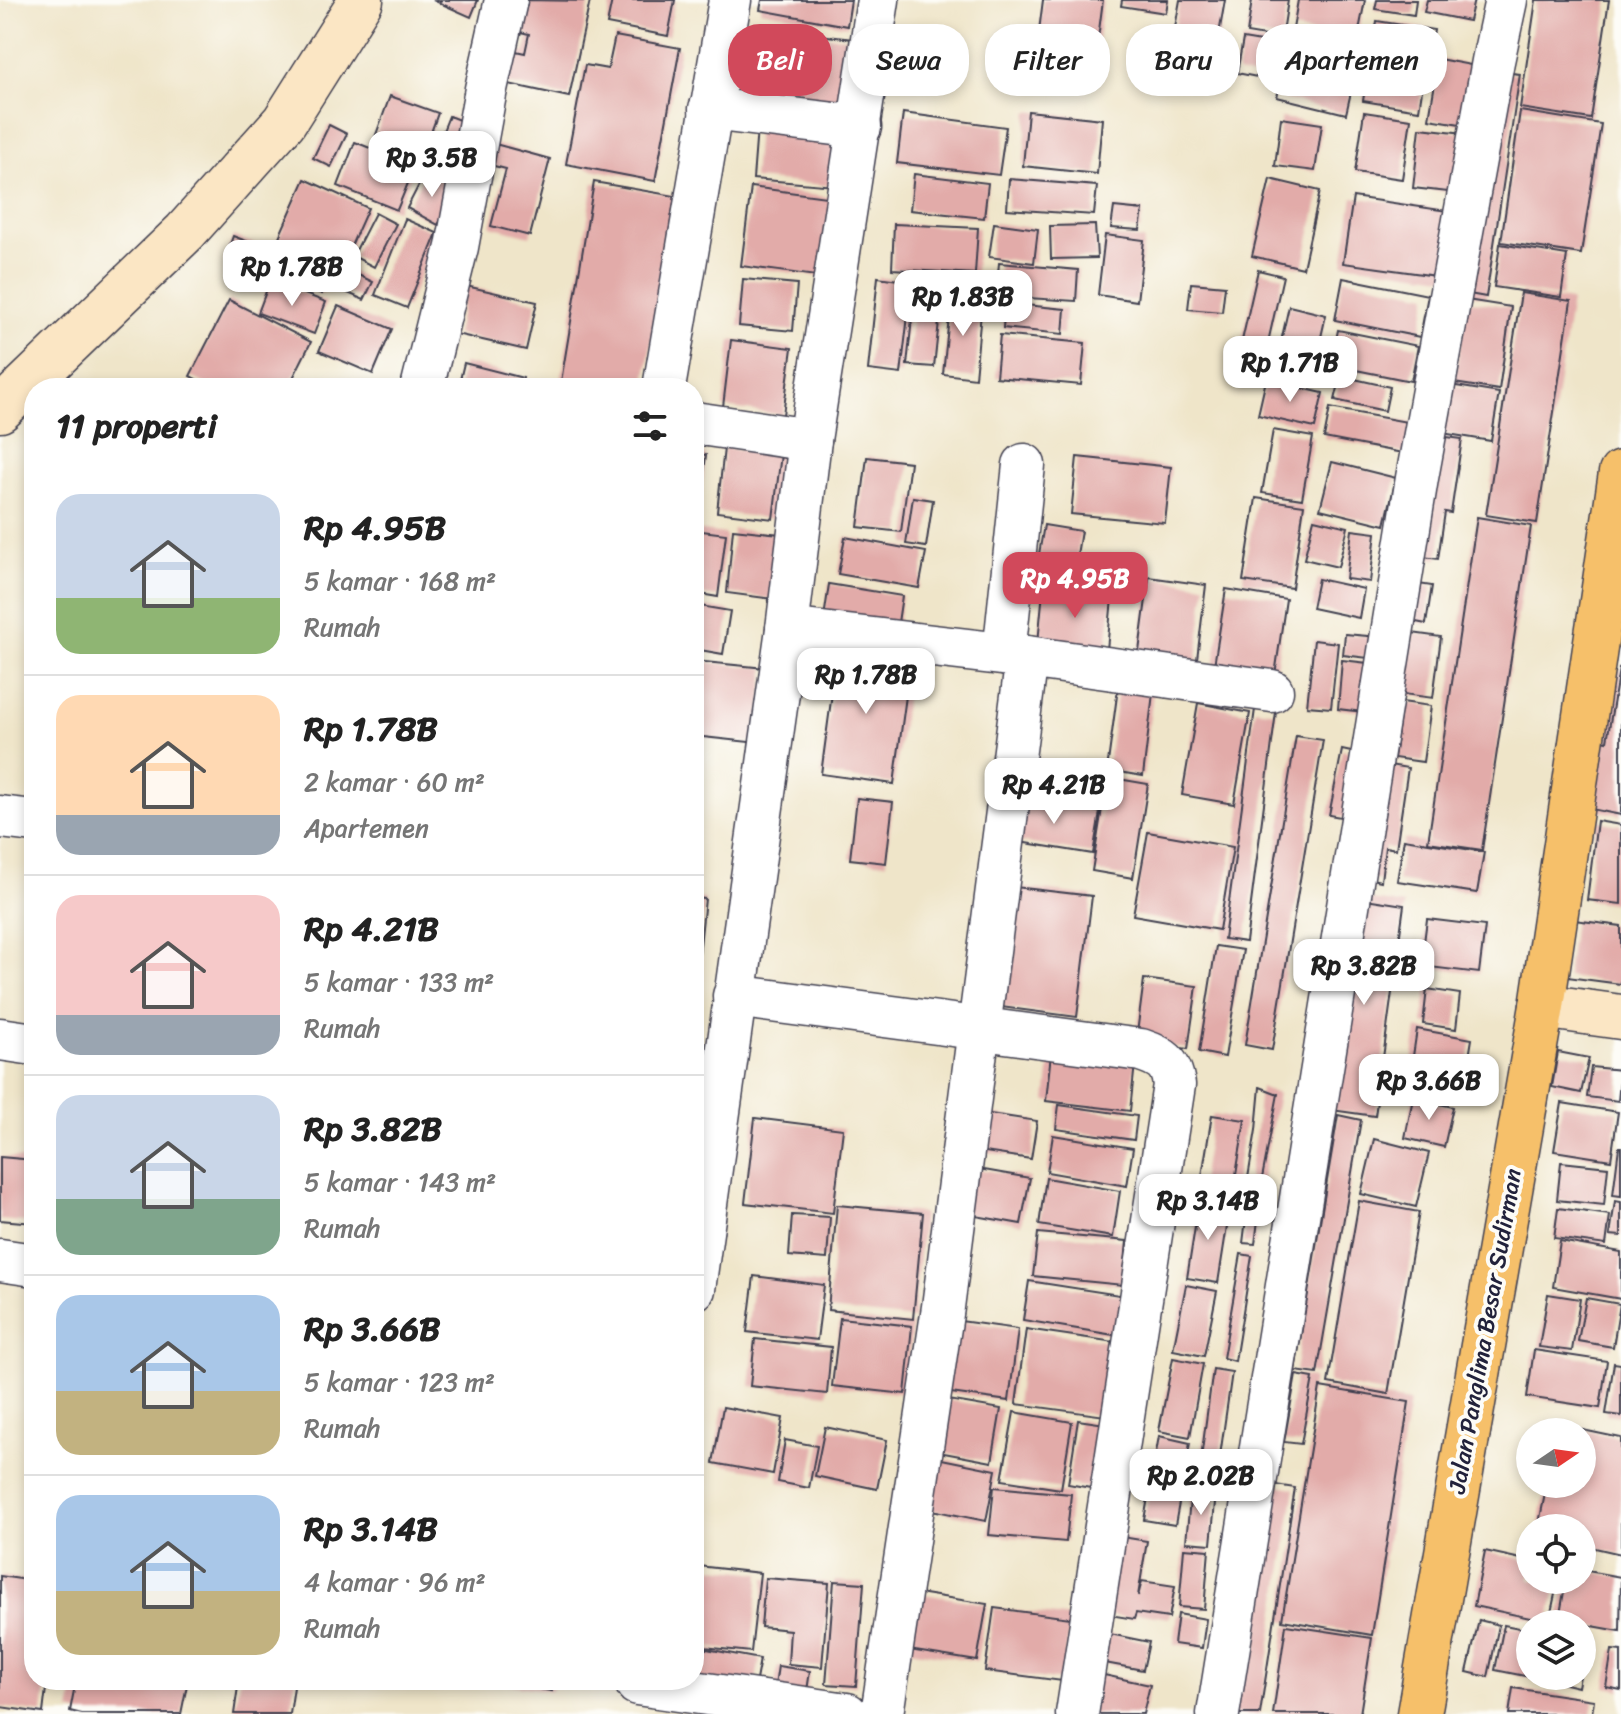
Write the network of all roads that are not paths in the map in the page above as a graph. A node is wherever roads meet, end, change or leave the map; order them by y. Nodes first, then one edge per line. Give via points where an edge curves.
1 (361, 0) edge
2 (506, 0) edge
3 (730, 0) edge
4 (878, 0) edge
5 (1506, 0) edge
6 (710, 109) junction
7 (860, 127) junction
8 (33, 378) edge
9 (424, 378) edge
10 (666, 378) edge
11 (24, 387) edge
12 (0, 410) edge
13 (704, 424) edge
14 (810, 440) junction
15 (1024, 465) dead end
16 (1621, 473) edge
17 (1614, 566) edge
18 (787, 629) junction
19 (1015, 656) junction
20 (1272, 691) dead end
21 (0, 817) edge
22 (24, 820) edge
23 (734, 996) junction
24 (1542, 1006) junction
25 (1621, 1017) edge
26 (978, 1029) junction
27 (0, 1039) edge
28 (24, 1043) edge
29 (704, 1216) edge
30 (0, 1260) edge
31 (24, 1264) edge
32 (636, 1693) edge
33 (847, 1714) edge
34 (882, 1714) edge
35 (1077, 1714) edge
36 (1218, 1714) edge
37 (1419, 1714) edge

1 - 8 street via 284,122 185,232
2 - 9 street via 457,247
3 - 6 street
4 - 7 street
5 - 36 street via 1417,478
6 - 7 street
6 - 10 street
7 - 14 street
11 - 12 street
13 - 14 street
14 - 18 street
15 - 19 street
16 - 17 main road, Jalan Panglima Besar Sudirman
17 - 24 main road, Jalan Panglima Besar Sudirman
18 - 19 street
18 - 23 street
19 - 20 street
19 - 26 street
21 - 22 street
23 - 26 street
23 - 29 street
24 - 25 street
24 - 37 main road, Jalan Panglima Besar Sudirman
26 - 34 street
26 - 35 street via 1141,1050 1169,1064 1174,1085
27 - 28 street
30 - 31 street
32 - 33 street

